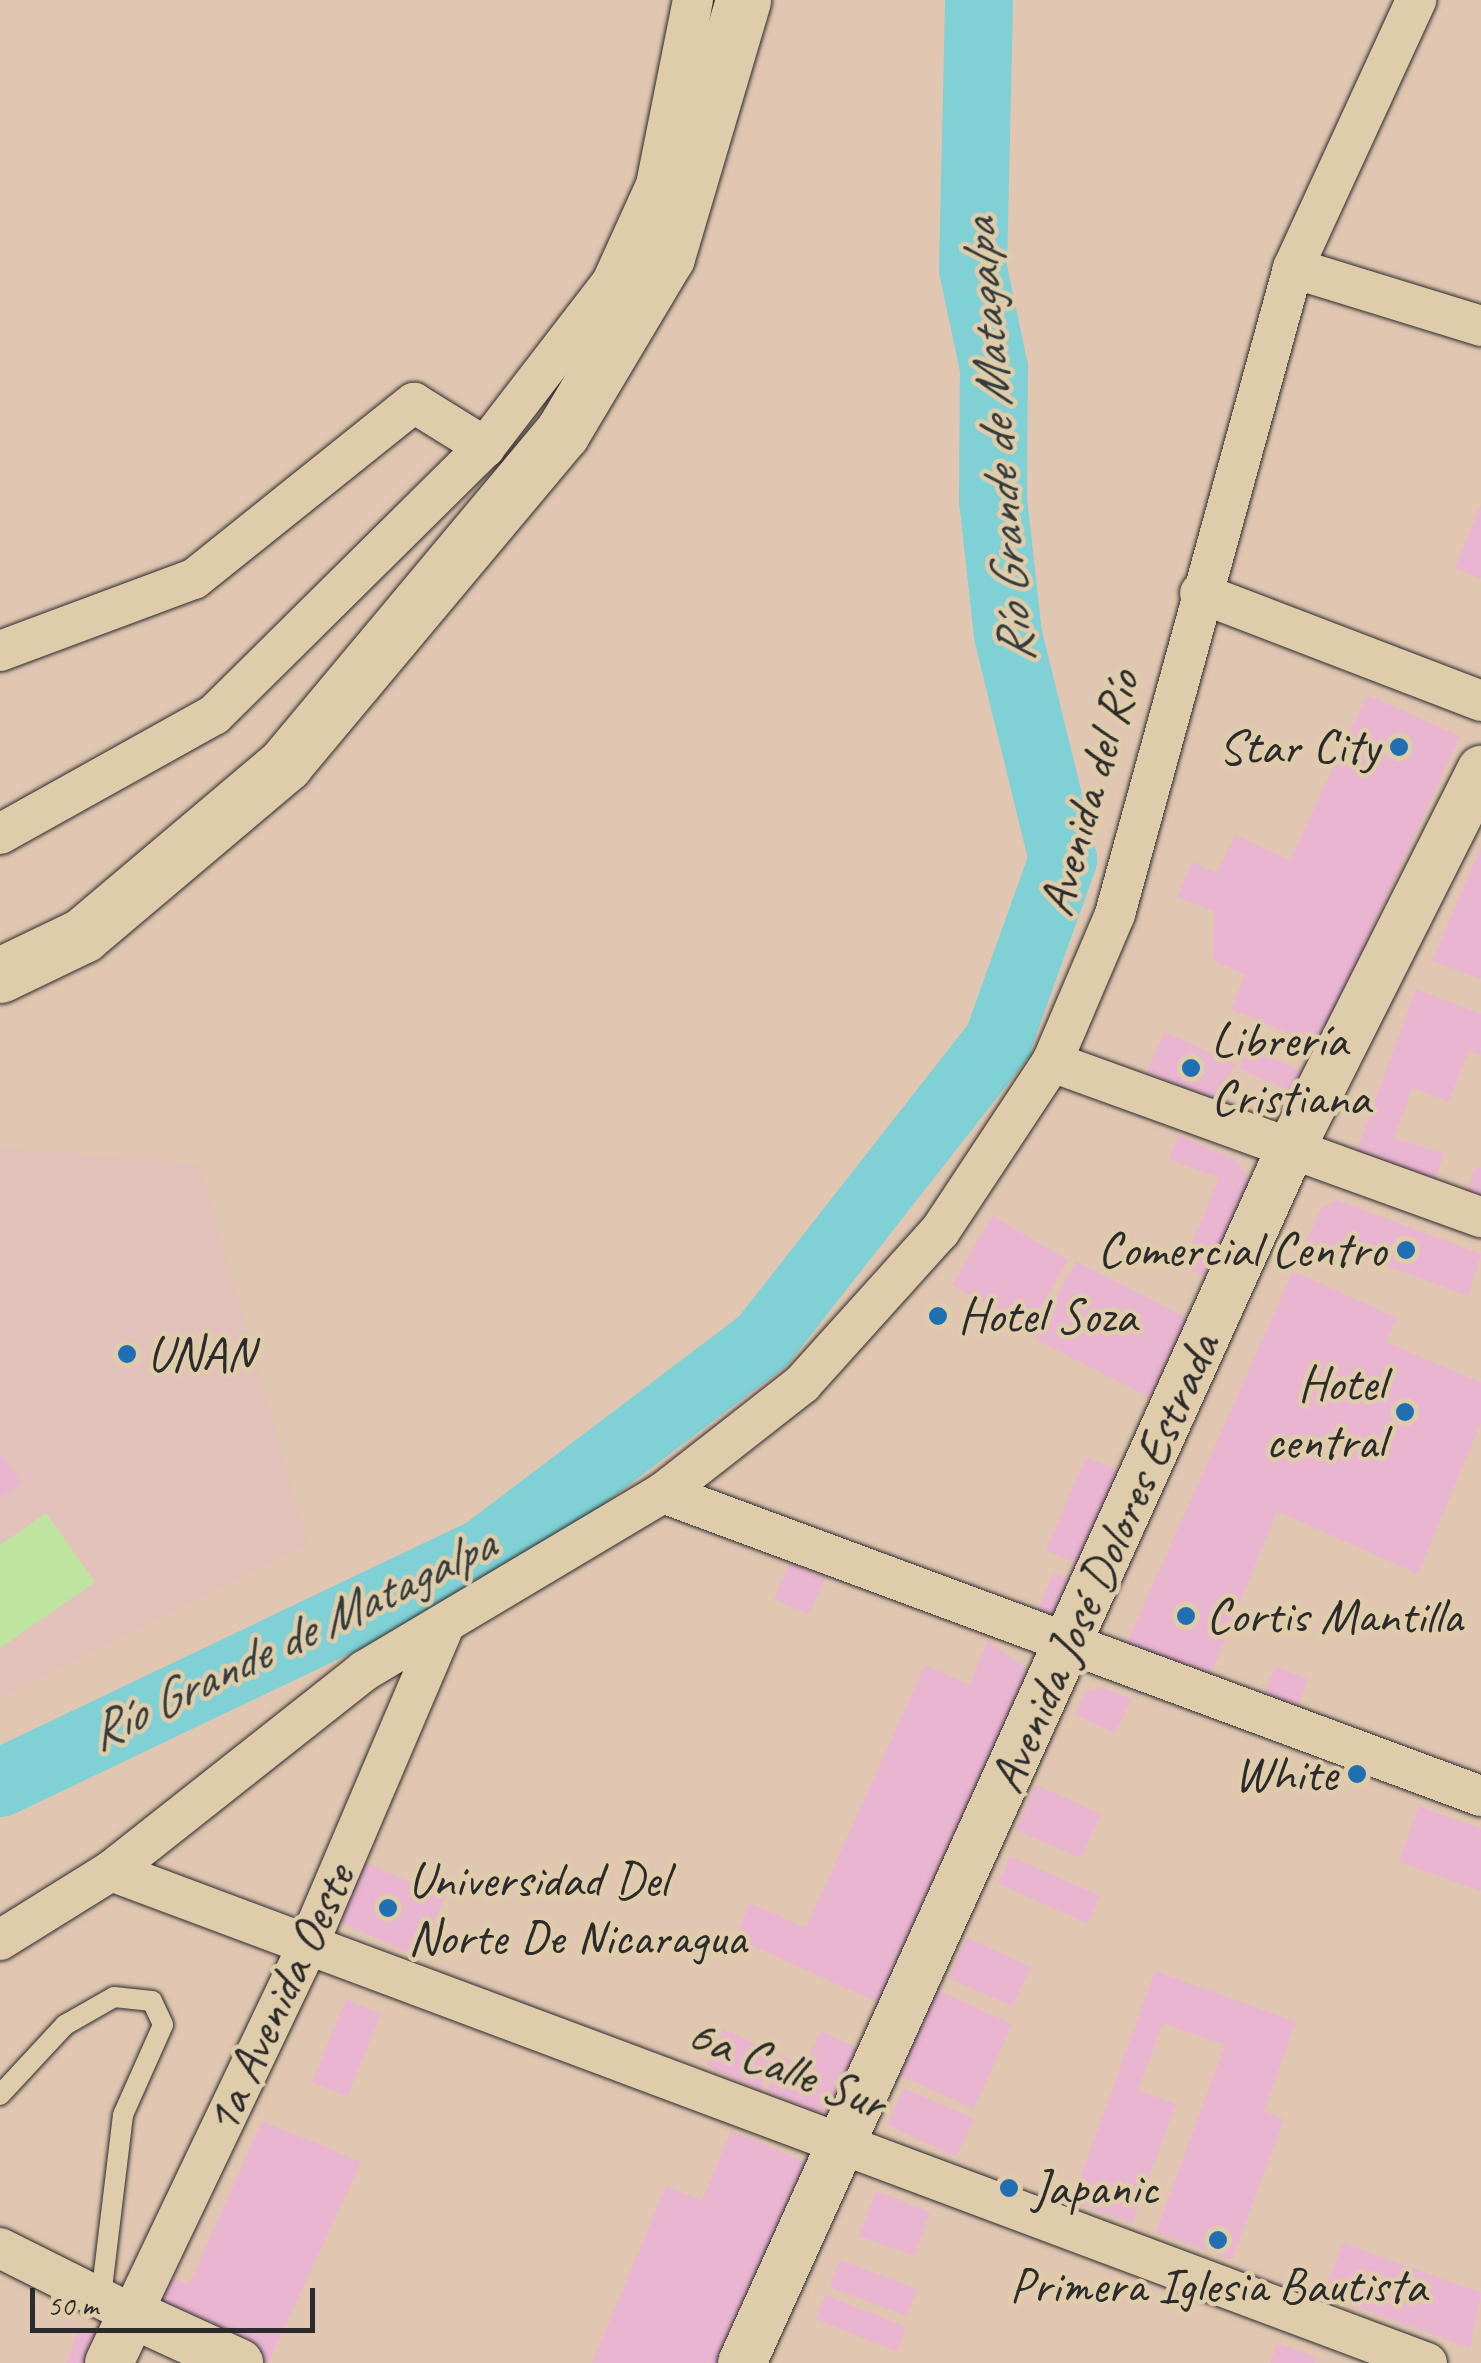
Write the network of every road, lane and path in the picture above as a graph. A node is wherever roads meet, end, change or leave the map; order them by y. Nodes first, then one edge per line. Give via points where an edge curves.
1 (693, 0) edge
2 (743, 0) edge
3 (1416, 0) edge
4 (1293, 268) junction
5 (1481, 326) edge
6 (485, 447) junction
7 (1200, 593) junction
8 (0, 651) edge
9 (1481, 701) edge
10 (1481, 770) edge
11 (0, 834) edge
12 (0, 976) edge
13 (1052, 1062) junction
14 (1289, 1152) junction
15 (1481, 1216) edge
16 (663, 1493) junction
17 (442, 1631) junction
18 (1068, 1646) junction
19 (1481, 1796) edge
20 (111, 1871) junction
21 (0, 1940) edge
22 (308, 1945) junction
23 (0, 2094) edge
24 (841, 2144) junction
25 (0, 2248) edge
26 (116, 2306) junction
27 (108, 2363) edge
28 (240, 2363) edge
29 (742, 2363) edge
30 (1426, 2363) edge

1 - 6 street via 656,184 612,282
2 - 12 main road via 667,258 562,433 285,764 82,935
3 - 4 street, Avenida del Río
4 - 5 street
4 - 7 street, Avenida del Río
6 - 8 street via 414,403 194,579
6 - 11 street via 214,715
7 - 9 street
7 - 13 street, Avenida del Río via 1116,914
10 - 14 street, Avenida José Dolores Estrada
13 - 14 street
13 - 16 street, Avenida del Río via 940,1231 802,1384
14 - 15 street
14 - 18 street, Avenida José Dolores Estrada
16 - 17 street, Avenida del Río
16 - 18 street
17 - 20 street, Avenida del Río via 364,1671
17 - 22 street, 1a Avenida Oeste
18 - 19 street
18 - 24 street, Avenida José Dolores Estrada
20 - 21 street
20 - 22 street, 6a Calle Sur
22 - 24 street, 6a Calle Sur
22 - 26 street, 1a Avenida Oeste
23 - 26 lane via 65,2025 114,1997 152,2001 163,2025 123,2115
24 - 29 street, Avenida José Dolores Estrada
24 - 30 street, 6a Calle Sur
25 - 26 street
26 - 27 street, 1a Avenida Oeste
26 - 28 street

